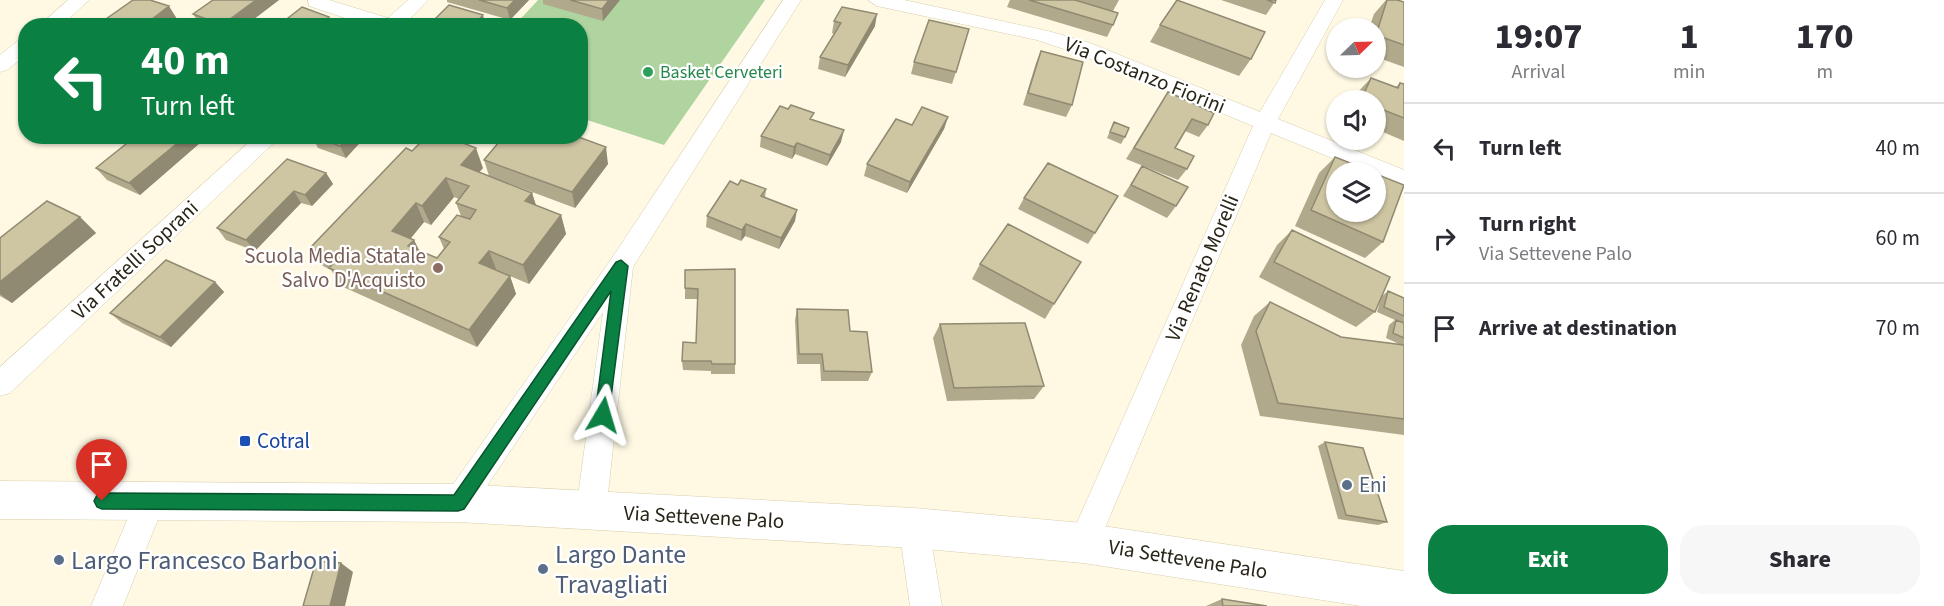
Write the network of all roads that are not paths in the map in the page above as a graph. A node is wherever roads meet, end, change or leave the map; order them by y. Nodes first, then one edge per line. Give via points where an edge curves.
1 (80, 0) edge
2 (419, 0) edge
3 (792, 0) edge
4 (876, 0) edge
5 (984, 0) edge
6 (1334, 0) edge
7 (316, 2) dead end
8 (58, 18) edge
9 (366, 18) edge
10 (400, 18) edge
11 (984, 23) junction
12 (18, 50) edge
13 (0, 65) edge
14 (1264, 123) junction
15 (261, 144) edge
16 (1404, 179) edge
17 (621, 266) junction
18 (0, 384) edge
19 (0, 500) edge
20 (150, 502) junction
21 (458, 503) junction
22 (591, 511) junction
23 (914, 528) junction
24 (1083, 543) junction
25 (1404, 592) edge
26 (107, 606) edge
27 (926, 606) edge

1 - 8 street
2 - 10 street
3 - 17 street
4 - 11 street, Via Costanzo Fiorini
5 - 11 street
6 - 14 street, Via Renato Morelli
7 - 9 street
11 - 14 street, Via Costanzo Fiorini via 1083,48
12 - 13 street
14 - 16 street, Via Costanzo Fiorini
14 - 24 street, Via Renato Morelli
15 - 18 street, Via Fratelli Soprani
17 - 21 street
17 - 22 street
19 - 20 street, Via Settevene Palo
20 - 21 street, Via Settevene Palo
20 - 26 street
21 - 22 street, Via Settevene Palo
22 - 23 street, Via Settevene Palo
23 - 24 street, Via Settevene Palo
23 - 27 street
24 - 25 street, Via Settevene Palo

